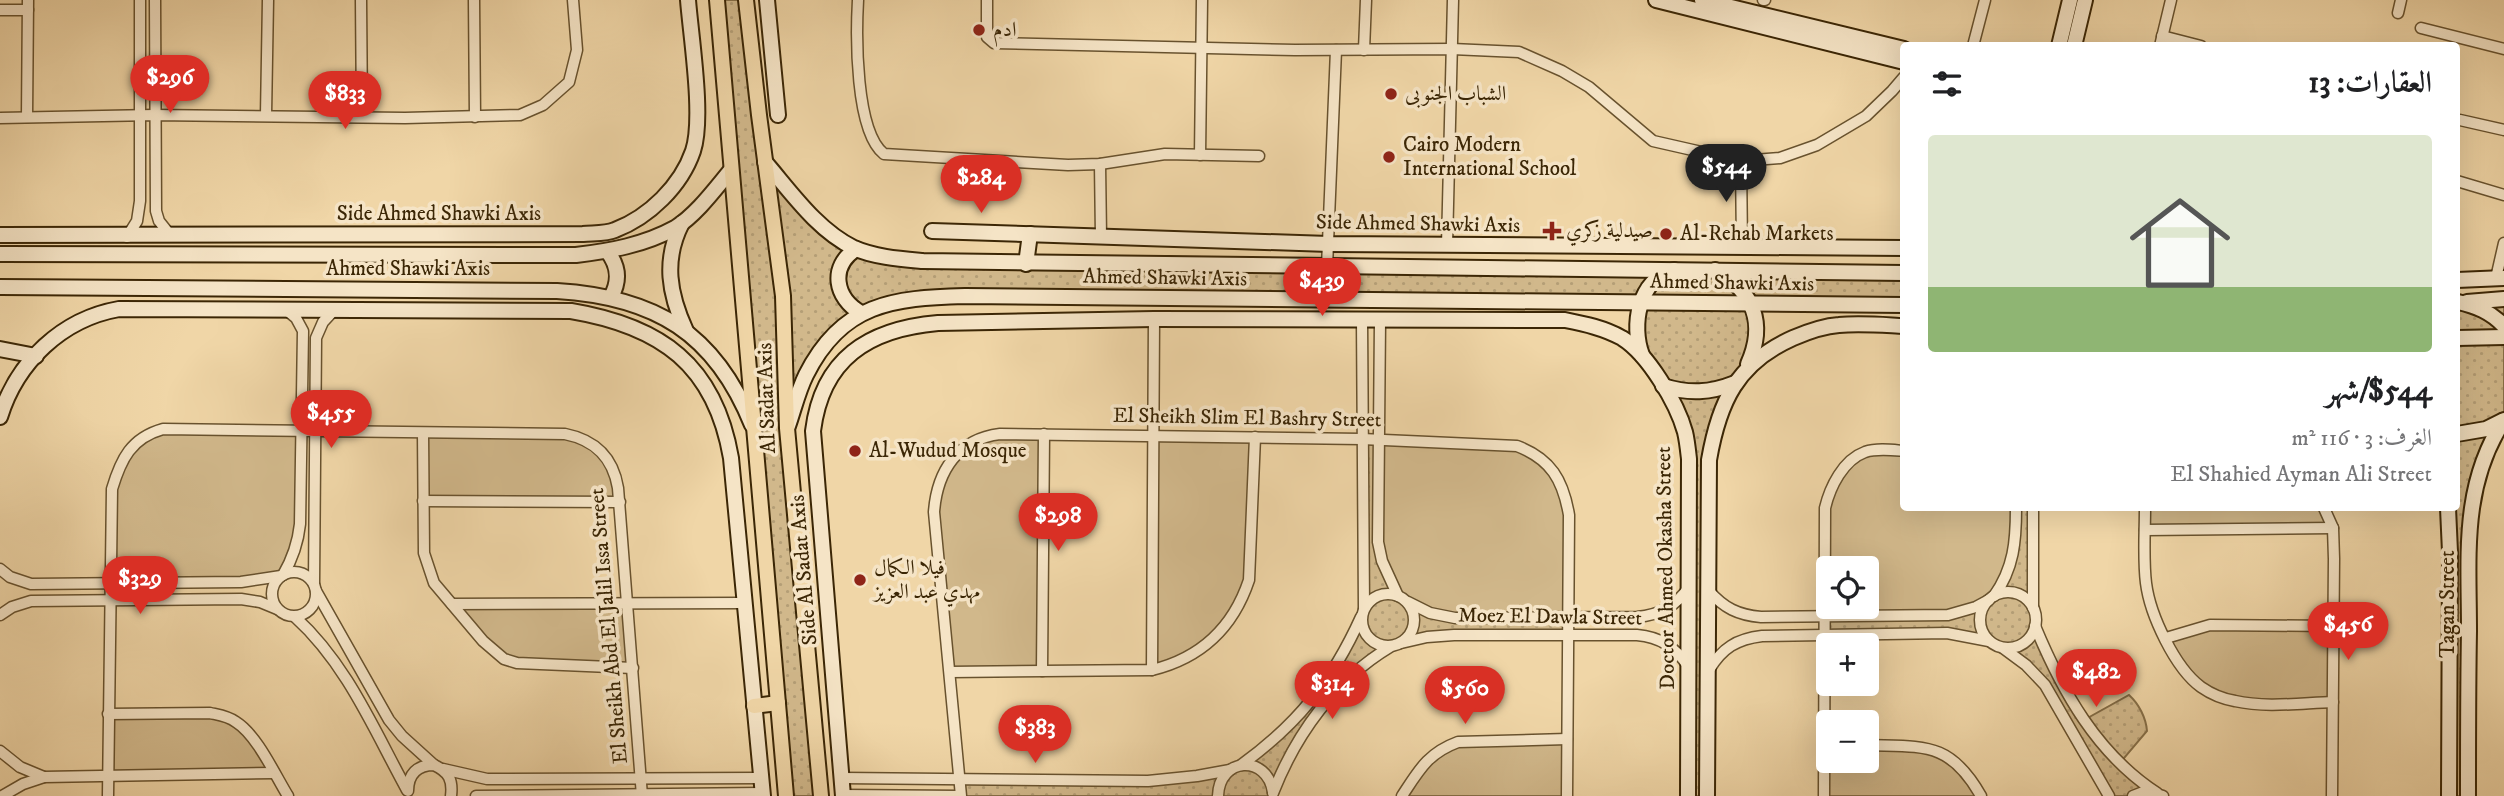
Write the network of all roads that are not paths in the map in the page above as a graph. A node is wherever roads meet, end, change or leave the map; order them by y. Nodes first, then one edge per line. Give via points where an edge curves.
1 (140, 0) edge
2 (155, 0) edge
3 (268, 0) edge
4 (361, 0) edge
5 (474, 0) edge
6 (573, 0) edge
7 (717, 0) edge
8 (746, 0) edge
9 (767, 0) edge
10 (858, 0) edge
11 (987, 0) edge
12 (1202, 0) edge
13 (1366, 0) edge
14 (1453, 0) edge
15 (1656, 0) edge
16 (1702, 0) edge
17 (1985, 0) edge
18 (2070, 0) edge
19 (2085, 0) edge
20 (2171, 0) edge
21 (2402, 0) edge
22 (688, 2) edge
23 (28, 5) edge
24 (0, 10) edge
25 (2398, 13) dead end
26 (2421, 28) dead end
27 (2161, 41) edge
28 (1974, 42) edge
29 (2060, 42) edge
30 (2075, 42) edge
31 (1202, 47) junction
32 (1452, 49) junction
33 (1900, 49) edge
34 (2504, 49) edge
35 (1336, 50) junction
36 (1364, 50) junction
37 (1900, 61) edge
38 (1900, 80) edge
39 (778, 115) dead end
40 (140, 116) junction
41 (154, 116) junction
42 (266, 116) junction
43 (362, 116) junction
44 (27, 117) junction
45 (475, 117) junction
46 (0, 118) edge
47 (2460, 120) dead end
48 (2504, 130) edge
49 (1200, 155) junction
50 (1259, 156) dead end
51 (1741, 161) junction
52 (765, 162) junction
53 (1100, 164) junction
54 (731, 170) junction
55 (2460, 182) edge
56 (2504, 195) edge
57 (682, 222) junction
58 (932, 231) dead end
59 (1030, 234) junction
60 (0, 235) edge
61 (127, 237) junction
62 (171, 237) junction
63 (1101, 237) junction
64 (2504, 243) edge
65 (1329, 244) junction
66 (1447, 245) junction
67 (1742, 247) junction
68 (856, 248) junction
69 (1900, 248) edge
70 (607, 251) junction
71 (0, 254) edge
72 (1026, 264) junction
73 (1326, 267) junction
74 (1679, 269) junction
75 (1701, 269) junction
76 (1900, 273) edge
77 (2500, 278) edge
78 (2460, 280) edge
79 (0, 287) edge
80 (145, 289) junction
81 (386, 290) junction
82 (611, 297) junction
83 (2504, 299) edge
84 (1641, 303) junction
85 (2460, 303) edge
86 (1751, 304) junction
87 (2460, 304) edge
88 (1900, 305) edge
89 (144, 309) junction
90 (285, 309) junction
91 (335, 309) junction
92 (386, 310) junction
93 (861, 313) junction
94 (1154, 319) junction
95 (1362, 320) junction
96 (1380, 321) junction
97 (1900, 326) edge
98 (2504, 326) edge
99 (687, 332) junction
100 (2504, 337) edge
101 (2460, 338) edge
102 (0, 349) edge
103 (36, 356) junction
104 (1641, 357) junction
105 (1750, 365) junction
106 (1735, 383) junction
107 (1663, 386) junction
108 (0, 417) edge
109 (2503, 420) edge
110 (788, 428) junction
111 (754, 429) junction
112 (301, 432) junction
113 (316, 432) junction
114 (423, 433) junction
115 (2460, 433) edge
116 (1044, 434) junction
117 (1153, 435) junction
118 (1255, 437) junction
119 (1362, 439) junction
120 (1378, 440) junction
121 (1900, 451) edge
122 (1690, 494) junction
123 (1709, 494) junction
124 (424, 501) junction
125 (620, 502) junction
126 (2016, 511) edge
127 (2033, 511) edge
128 (2145, 511) edge
129 (2325, 511) edge
130 (2448, 511) edge
131 (2333, 528) junction
132 (2145, 530) junction
133 (2450, 552) junction
134 (2469, 552) junction
135 (1825, 556) edge
136 (0, 569) edge
137 (282, 575) junction
138 (110, 584) junction
139 (315, 587) junction
140 (1689, 587) junction
141 (1709, 591) junction
142 (1398, 596) junction
143 (1991, 598) junction
144 (110, 601) junction
145 (628, 603) junction
146 (744, 603) junction
147 (1408, 603) junction
148 (452, 604) junction
149 (277, 609) junction
150 (2033, 609) junction
151 (1362, 613) junction
152 (0, 615) edge
153 (1879, 616) edge
154 (295, 617) junction
155 (1816, 617) edge
156 (1568, 618) junction
157 (2035, 626) junction
158 (2333, 626) junction
159 (1879, 634) edge
160 (1568, 635) junction
161 (1816, 635) edge
162 (2166, 638) junction
163 (1989, 641) junction
164 (1401, 643) junction
165 (1390, 647) junction
166 (2003, 648) junction
167 (1689, 666) junction
168 (633, 668) junction
169 (1152, 670) junction
170 (1042, 671) junction
171 (1708, 671) junction
172 (950, 672) junction
173 (2333, 702) junction
174 (778, 703) junction
175 (754, 706) junction
176 (108, 714) junction
177 (1567, 740) junction
178 (1879, 746) edge
179 (0, 751) edge
180 (1241, 765) junction
181 (439, 767) junction
182 (1230, 770) junction
183 (1825, 773) edge
184 (274, 774) junction
185 (107, 775) junction
186 (44, 777) junction
187 (761, 778) junction
188 (842, 778) junction
189 (960, 779) junction
190 (641, 780) junction
191 (408, 793) edge
192 (2447, 793) edge
193 (2470, 793) edge
194 (1273, 794) edge
195 (2160, 794) edge
196 (642, 795) edge
197 (762, 795) edge
198 (2, 796) edge
199 (107, 796) edge
200 (288, 796) edge
201 (452, 796) edge
202 (476, 796) edge
203 (786, 796) edge
204 (821, 796) edge
205 (843, 796) edge
206 (960, 796) edge
207 (1218, 796) edge
208 (1402, 796) edge
209 (1567, 796) edge
210 (1688, 796) edge
211 (1707, 796) edge
212 (1824, 796) edge
213 (1981, 796) edge
214 (2109, 796) edge
215 (2133, 796) edge
216 (2332, 796) edge

1 - 40 street
2 - 41 street
3 - 42 street
4 - 43 street
5 - 45 street
6 - 45 street via 577,50 569,82 529,113
7 - 54 main road, Al Sadat Axis
8 - 52 main road, Al Sadat Axis
9 - 39 street
10 - 53 street via 861,93 873,142 884,153
11 - 31 street via 987,37 994,43
12 - 31 street
13 - 36 street
14 - 32 street
15 - 37 street
16 - 33 street
17 - 28 street
18 - 29 street
19 - 30 street
20 - 27 street
21 - 25 street
22 - 62 street, Side Ahmed Shawki Axis via 697,121 693,150 680,178 660,202 614,231
23 - 24 street
23 - 44 street
26 - 34 street
31 - 35 street
31 - 49 street
32 - 36 street
32 - 51 street via 1519,52 1589,87 1653,141
32 - 66 street
35 - 36 street
35 - 65 street
38 - 51 street via 1868,114 1817,145 1780,158
40 - 41 street
40 - 44 street
40 - 61 street via 139,212
41 - 42 street
41 - 62 street via 156,211
42 - 43 street
43 - 45 street
44 - 46 street
47 - 48 street
49 - 50 street
49 - 53 street via 1155,155
51 - 67 street
52 - 68 street, Ahmed Shawki Axis via 811,215
52 - 110 main road, Al Sadat Axis via 783,296
53 - 63 street
54 - 57 street, Ahmed Shawki Axis
54 - 111 main road, Al Sadat Axis
55 - 56 street
57 - 70 street, Ahmed Shawki Axis via 642,243
57 - 99 street via 670,276 673,298
58 - 59 street, Side Ahmed Shawki Axis
59 - 63 street, Side Ahmed Shawki Axis
59 - 72 street
60 - 61 street, Side Ahmed Shawki Axis
61 - 62 street, Side Ahmed Shawki Axis
63 - 65 street, Side Ahmed Shawki Axis
64 - 77 street
65 - 66 street, Side Ahmed Shawki Axis
65 - 73 street
66 - 67 street, Side Ahmed Shawki Axis
67 - 69 street, Side Ahmed Shawki Axis
68 - 72 street, Ahmed Shawki Axis via 923,261
68 - 93 street via 841,264 838,285 847,304
70 - 71 street, Ahmed Shawki Axis via 576,255
70 - 82 street via 617,270
72 - 73 street, Ahmed Shawki Axis
73 - 74 street, Ahmed Shawki Axis
74 - 75 street, Ahmed Shawki Axis
74 - 84 street via 1658,279
75 - 76 street, Ahmed Shawki Axis
75 - 86 street via 1730,278
77 - 78 street
79 - 80 street, Ahmed Shawki Axis
80 - 81 street, Ahmed Shawki Axis
80 - 89 street
81 - 82 street, Ahmed Shawki Axis via 557,291
81 - 92 street
82 - 99 street, Ahmed Shawki Axis via 659,314
83 - 85 street
84 - 86 street, Ahmed Shawki Axis
84 - 93 street, Ahmed Shawki Axis via 965,296 912,299
84 - 104 street via 1636,322
86 - 88 street, Ahmed Shawki Axis
86 - 105 street via 1757,326
87 - 98 street via 2489,313
89 - 90 street
89 - 103 street via 119,309 81,319
90 - 91 street
90 - 112 street via 303,331
91 - 92 street
91 - 113 street via 316,338
92 - 146 street via 571,310 630,325 675,352 701,378 726,429
93 - 110 street, Ahmed Shawki Axis via 819,354 805,378
94 - 95 street
94 - 117 street
94 - 188 street, Side Al Sadat Axis via 921,324 886,333 838,365 818,405 813,431
95 - 96 street
95 - 119 street
96 - 104 street via 1565,320 1607,331 1625,340
96 - 120 street
97 - 105 street via 1839,324 1819,329 1783,343
99 - 111 street, Ahmed Shawki Axis via 730,380
100 - 101 street
102 - 103 street
103 - 108 street via 11,390
104 - 107 street, Doctor Ahmed Okasha Street
105 - 106 street, Doctor Ahmed Okasha Street
106 - 107 street via 1700,393
106 - 123 street, Doctor Ahmed Okasha Street via 1714,431
107 - 122 street, Doctor Ahmed Okasha Street via 1685,433
109 - 115 street via 2486,429
109 - 134 street, Tagan Street via 2484,457 2472,496
110 - 204 main road, Al Sadat Axis
111 - 174 main road, Al Sadat Axis
112 - 113 street, El Sheikh Abd El Jalil Issa Street
112 - 137 street via 298,542
112 - 138 street, El Sheikh Abd El Jalil Issa Street via 163,429 140,438 122,459 112,489
113 - 114 street, El Sheikh Abd El Jalil Issa Street
113 - 139 street
114 - 124 street
114 - 125 street, El Sheikh Abd El Jalil Issa Street via 578,437 591,442 610,462
116 - 117 street, El Sheikh Slim El Bashry Street
116 - 170 street
116 - 172 street, El Sheikh Slim El Bashry Street via 979,439 956,454 941,478 934,512
117 - 118 street, El Sheikh Slim El Bashry Street
117 - 169 street
118 - 119 street, El Sheikh Slim El Bashry Street
118 - 169 street via 1251,559 1242,600 1213,640 1174,665
119 - 120 street, El Sheikh Slim El Bashry Street
119 - 151 street
120 - 142 street via 1378,542 1381,561
120 - 156 street, El Sheikh Slim El Bashry Street via 1517,446 1548,464 1559,479 1569,515
121 - 135 street via 1866,451 1833,483 1825,508
122 - 123 street
122 - 140 street, Doctor Ahmed Okasha Street
123 - 141 street, Doctor Ahmed Okasha Street
124 - 125 street
124 - 148 street via 427,568
125 - 145 street, El Sheikh Abd El Jalil Issa Street
126 - 143 street via 2012,563
127 - 150 street
128 - 132 street
129 - 131 street
130 - 133 street, Tagan Street
131 - 132 street
131 - 158 street
132 - 162 street via 2146,583
133 - 134 street
133 - 192 street, Tagan Street
134 - 193 street, Tagan Street
136 - 138 street via 31,584
137 - 138 street via 242,582
137 - 139 street via 300,573
137 - 149 street via 272,592
138 - 144 street, El Sheikh Abd El Jalil Issa Street
139 - 154 street via 311,608
139 - 181 street via 389,720
140 - 156 street, Moez El Dawla Street via 1673,606 1650,616
140 - 167 street, Doctor Ahmed Okasha Street
141 - 155 street via 1732,611 1746,616
141 - 171 street, Doctor Ahmed Okasha Street
142 - 147 street
142 - 151 street via 1375,597
143 - 150 street via 2002,593 2020,595
143 - 153 street via 1948,615
143 - 163 street via 1980,616
144 - 149 street via 242,599
144 - 152 street via 32,601
144 - 176 street, El Sheikh Abd El Jalil Issa Street
145 - 146 street
145 - 148 street
145 - 168 street, El Sheikh Abd El Jalil Issa Street
146 - 175 street
147 - 156 street, Moez El Dawla Street via 1455,618
147 - 164 street via 1413,629
148 - 168 street via 493,651 517,663
149 - 154 street
150 - 157 street
151 - 165 street via 1361,625 1368,639
151 - 180 street via 1336,665 1302,713
154 - 191 street via 340,668
156 - 160 street, El Sheikh Slim El Bashry Street
157 - 166 street via 2027,641
157 - 195 street via 2092,733 2121,766
158 - 162 street via 2210,625
158 - 173 street
159 - 163 street via 1947,633
160 - 164 street, Moez El Dawla Street via 1454,635
160 - 167 street, Moez El Dawla Street via 1649,636 1672,647
160 - 177 street, El Sheikh Slim El Bashry Street
161 - 171 street via 1746,638 1717,656
162 - 173 street via 2188,674 2216,696 2250,704
163 - 166 street
164 - 165 street
165 - 194 street via 1343,682 1294,747
166 - 214 street via 2045,685
167 - 210 street, Doctor Ahmed Okasha Street
168 - 190 street, El Sheikh Abd El Jalil Issa Street
169 - 170 street
170 - 172 street
171 - 211 street, Doctor Ahmed Okasha Street
172 - 189 street, El Sheikh Slim El Bashry Street
173 - 216 street
174 - 175 main road
174 - 203 main road, Al Sadat Axis
175 - 187 street
176 - 184 street via 224,715 247,731
176 - 185 street, El Sheikh Abd El Jalil Issa Street
177 - 208 street via 1458,742 1443,747 1429,757
177 - 209 street, El Sheikh Slim El Bashry Street
178 - 213 street via 1926,747 1942,754 1957,763
179 - 186 street via 20,767
180 - 182 street
180 - 194 street via 1259,769 1271,783
181 - 190 street via 487,779
181 - 191 street via 418,768 408,782
181 - 201 street via 449,775
182 - 189 street via 1148,781
182 - 207 street
183 - 212 street
184 - 185 street
184 - 200 street
185 - 186 street
185 - 199 street, El Sheikh Abd El Jalil Issa Street
186 - 198 street
187 - 190 street
187 - 197 street
188 - 189 street
188 - 205 street, Side Al Sadat Axis
189 - 206 street, El Sheikh Slim El Bashry Street
190 - 196 street, El Sheikh Abd El Jalil Issa Street
195 - 215 street via 2146,791
196 - 197 street
196 - 202 street
205 - 206 street

